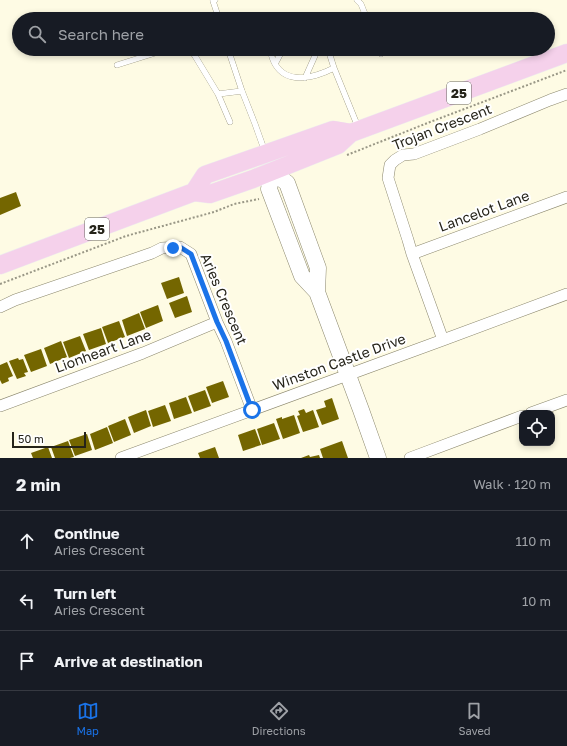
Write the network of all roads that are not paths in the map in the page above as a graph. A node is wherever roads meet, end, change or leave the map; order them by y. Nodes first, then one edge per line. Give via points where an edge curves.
1 (215, 0) edge
2 (357, 0) edge
3 (217, 12) edge
4 (364, 12) edge
5 (567, 53) edge
6 (146, 56) edge
7 (195, 56) edge
8 (230, 56) edge
9 (272, 56) edge
10 (279, 56) edge
11 (315, 56) edge
12 (330, 56) edge
13 (275, 64) junction
14 (117, 65) dead end
15 (334, 68) junction
16 (305, 78) junction
17 (242, 91) junction
18 (218, 94) junction
19 (567, 94) edge
20 (230, 122) dead end
21 (355, 131) junction
22 (268, 163) junction
23 (567, 197) edge
24 (412, 254) junction
25 (0, 265) edge
26 (567, 294) edge
27 (0, 307) edge
28 (217, 322) junction
29 (444, 340) junction
30 (348, 374) junction
31 (567, 400) edge
32 (0, 406) edge
33 (252, 410) junction
34 (539, 410) edge
35 (519, 417) edge
36 (121, 458) edge
37 (378, 458) edge
38 (410, 458) edge

1 - 3 lane via 213,1
2 - 4 lane
5 - 21 main road, 25
6 - 14 lane
7 - 18 lane
8 - 17 lane
9 - 13 lane
10 - 13 lane
11 - 16 lane
12 - 15 lane
13 - 16 lane via 284,74
15 - 16 lane
15 - 21 lane
17 - 18 lane
17 - 22 lane
18 - 20 lane
19 - 24 street, Trojan Crescent via 394,160 390,165 388,178
21 - 22 main road, 25 via 338,145
22 - 25 main road, 25 via 210,194 194,192
22 - 30 street via 269,189 302,276 317,292
23 - 24 street, Lancelot Lane
24 - 29 street, Trojan Crescent
26 - 29 street, Winston Castle Drive
27 - 28 street, Aries Crescent via 162,248 180,247 191,254
28 - 32 street, Lionheart Lane via 143,353
28 - 33 street, Aries Crescent
29 - 30 street, Winston Castle Drive
30 - 33 street, Winston Castle Drive
30 - 37 street
31 - 34 street
33 - 36 street, Winston Castle Drive
35 - 38 street

